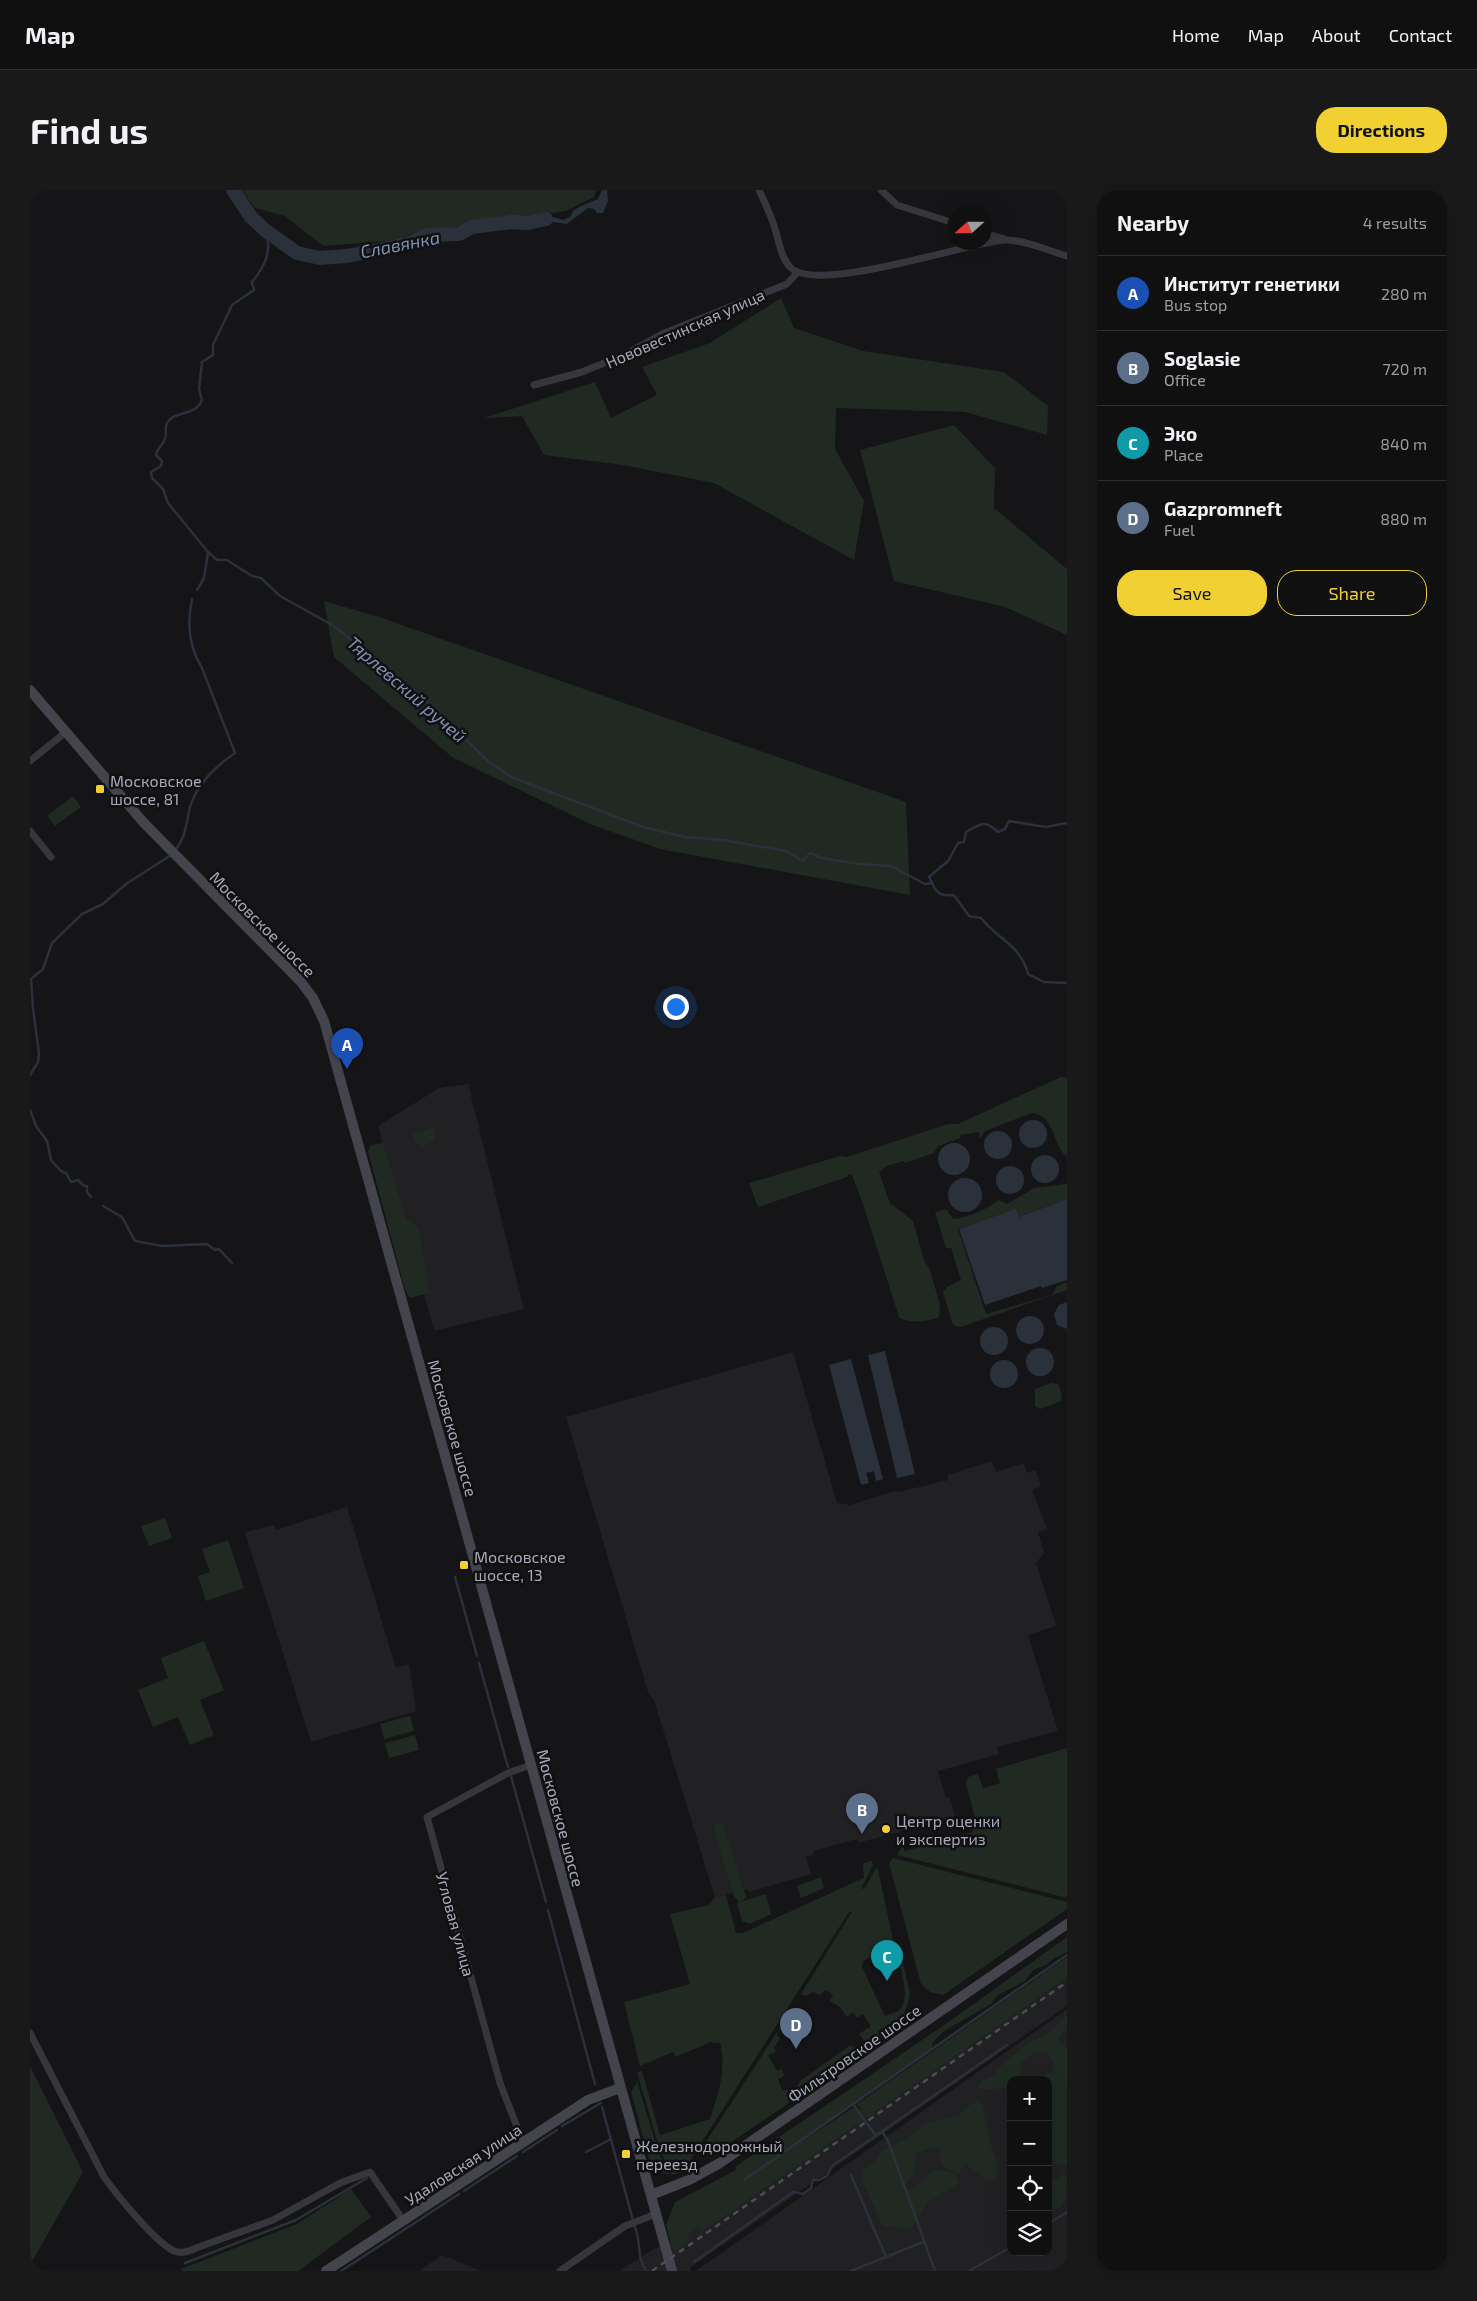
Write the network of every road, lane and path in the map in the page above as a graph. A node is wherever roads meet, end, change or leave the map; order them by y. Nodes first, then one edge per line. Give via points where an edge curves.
1 (759, 190) edge
2 (881, 190) edge
3 (947, 221) edge
4 (992, 235) edge
5 (1008, 240) junction
6 (1067, 256) edge
7 (797, 273) junction
8 (534, 385) dead end
9 (30, 690) edge
10 (66, 732) junction
11 (30, 762) edge
12 (30, 831) edge
13 (51, 857) dead end
14 (531, 1766) junction
15 (1067, 1924) edge
16 (30, 2033) edge
17 (620, 2088) junction
18 (523, 2142) junction
19 (650, 2195) junction
20 (656, 2214) junction
21 (403, 2220) junction
22 (326, 2271) edge
23 (560, 2271) edge
24 (672, 2271) edge

1 - 7 street via 787,263
2 - 3 street via 897,205
4 - 5 street
5 - 6 street
5 - 7 street via 987,242 880,268 815,276
7 - 8 street, Нововестинская улица via 787,284 662,334 624,356
9 - 10 main road, Московское шоссе
10 - 11 street
10 - 14 main road, Московское шоссе via 167,847 292,972 318,1008
12 - 13 street
14 - 17 main road, Московское шоссе
14 - 18 street, Угловая улица via 508,1773 427,1816 500,2082
15 - 19 main road, Фильтровское шоссе via 720,2163 689,2180
16 - 21 street via 104,2177 162,2243 174,2251 186,2252 273,2220 340,2183 370,2172
17 - 18 main road, Удаловская улица via 588,2100
17 - 19 main road, Московское шоссе
18 - 21 main road, Удаловская улица
19 - 20 main road, Московское шоссе
20 - 23 street via 625,2226
20 - 24 main road, Московское шоссе
21 - 22 main road, Удаловская улица

